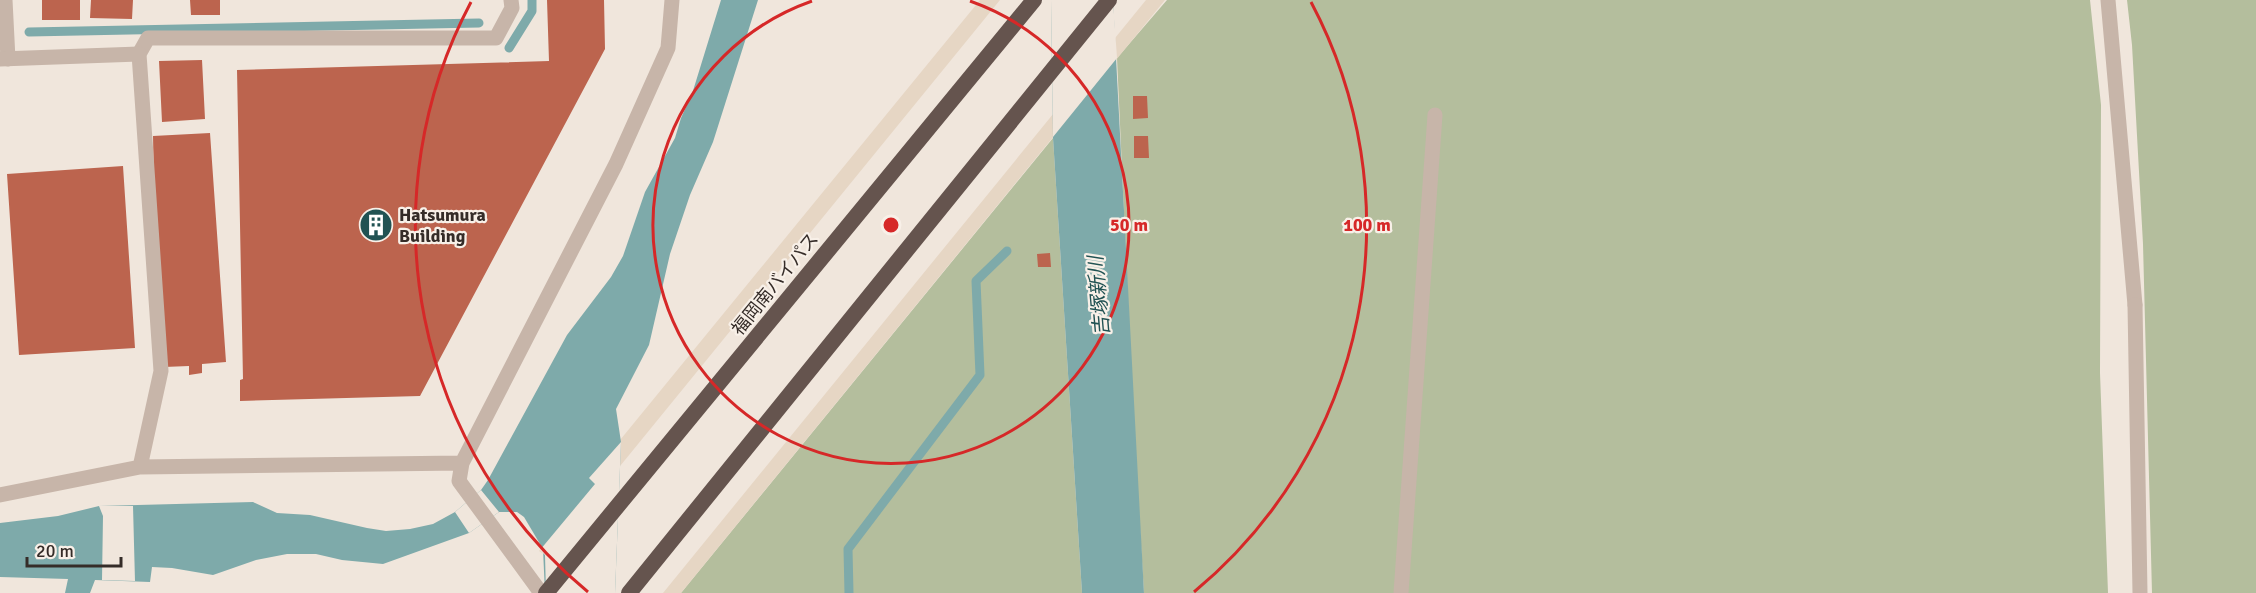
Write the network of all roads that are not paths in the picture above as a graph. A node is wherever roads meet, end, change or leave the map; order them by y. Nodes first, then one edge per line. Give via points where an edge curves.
1 (5, 0) edge
2 (511, 0) edge
3 (672, 0) edge
4 (1109, 0) edge
5 (2108, 0) edge
6 (1032, 2) edge
7 (139, 54) junction
8 (4, 59) edge
9 (1436, 115) dead end
10 (462, 463) junction
11 (140, 467) junction
12 (0, 495) edge
13 (541, 593) edge
14 (546, 593) edge
15 (629, 593) edge
16 (1401, 593) edge
17 (2139, 593) edge

1 - 8 street
2 - 7 street via 512,8 496,38 148,38
3 - 10 street via 668,48 616,164
4 - 15 highway
5 - 17 street via 2135,305
6 - 14 highway, 福岡南バイパス
7 - 8 street
7 - 11 street via 161,371
9 - 16 street
10 - 11 street
10 - 13 street via 459,482
11 - 12 street

